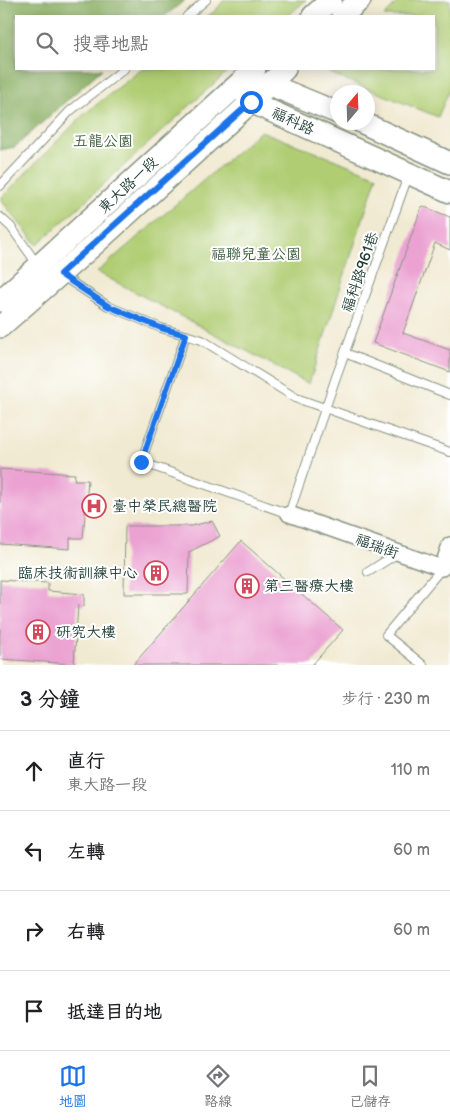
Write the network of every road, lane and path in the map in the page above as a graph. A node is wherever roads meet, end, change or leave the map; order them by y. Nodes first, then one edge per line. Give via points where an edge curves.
1 (206, 0) edge
2 (331, 0) edge
3 (360, 0) edge
4 (187, 15) edge
5 (314, 15) edge
6 (343, 15) edge
7 (123, 70) edge
8 (282, 70) edge
9 (262, 76) edge
10 (238, 85) junction
11 (251, 102) junction
12 (330, 109) edge
13 (375, 128) edge
14 (450, 163) edge
15 (409, 173) junction
16 (0, 186) edge
17 (450, 192) edge
18 (0, 218) edge
19 (50, 271) junction
20 (0, 301) edge
21 (0, 327) edge
22 (186, 335) junction
23 (345, 353) junction
24 (450, 395) edge
25 (325, 408) junction
26 (450, 452) edge
27 (289, 514) junction
28 (450, 545) edge
29 (398, 553) junction
30 (446, 569) edge
31 (368, 572) dead end
32 (423, 665) edge

1 - 4 lane
2 - 5 street
3 - 6 street
7 - 16 lane via 70,112
8 - 9 street, 東大路一段
9 - 10 street, 福科路
9 - 11 street, 東大路一段
9 - 12 street, 福科路
10 - 11 street, 福科路
10 - 19 street, 東大路一段
11 - 15 street, 福科路
11 - 19 street, 東大路一段
13 - 14 street
15 - 17 street, 福科路
15 - 23 lane, 福科路961巷
18 - 19 lane via 11,226
19 - 20 street, 東大路一段
19 - 21 street, 東大路一段
19 - 22 lane via 108,306
22 - 25 lane via 202,340 296,398
22 - 27 lane via 141,462
23 - 24 lane
23 - 25 lane, 福科路961巷
25 - 26 lane
25 - 27 lane, 福科路961巷
27 - 29 street, 福瑞街
28 - 30 street
29 - 30 street, 福瑞街
29 - 31 lane
30 - 32 lane via 386,635

